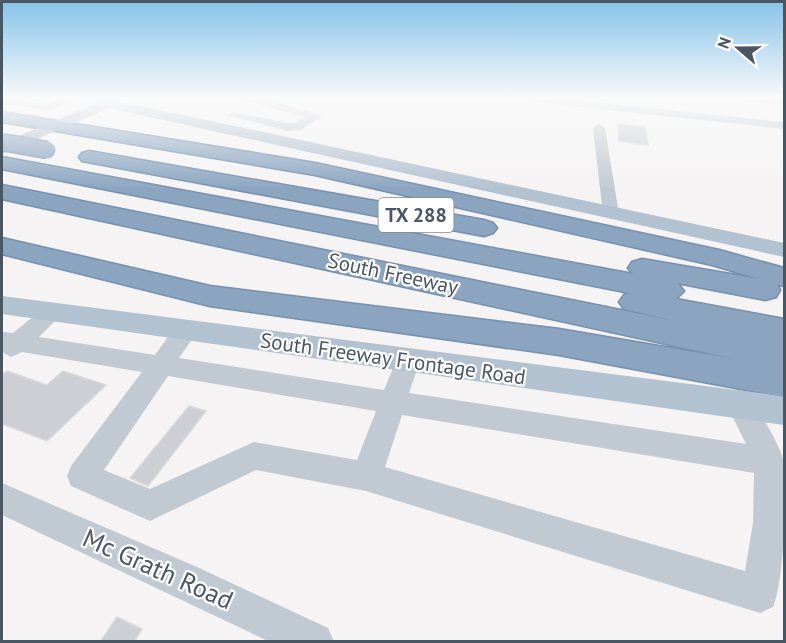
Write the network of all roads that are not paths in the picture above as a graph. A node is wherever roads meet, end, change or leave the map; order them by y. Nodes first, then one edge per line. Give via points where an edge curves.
1 (30, 129) edge
2 (43, 129) edge
3 (78, 129) edge
4 (227, 129) edge
5 (599, 129) edge
6 (2, 137) edge
7 (2, 142) edge
8 (5, 169) edge
9 (291, 193) junction
10 (610, 214) junction
11 (171, 228) junction
12 (2, 246) edge
13 (784, 250) edge
14 (442, 263) junction
15 (784, 279) edge
16 (784, 294) edge
17 (2, 305) edge
18 (53, 312) junction
19 (784, 312) edge
20 (186, 331) junction
21 (784, 332) edge
22 (7, 346) edge
23 (784, 356) edge
24 (408, 361) junction
25 (160, 364) junction
26 (784, 382) edge
27 (395, 402) junction
28 (741, 405) junction
29 (784, 411) edge
30 (769, 462) junction
31 (366, 476) junction
32 (2, 499) edge
33 (314, 642) edge

1 - 6 main road
2 - 8 main road
3 - 15 highway via 326,171 719,258
4 - 10 main road
5 - 10 street
7 - 9 highway, TX 288, bridge
8 - 11 highway, South Freeway
8 - 14 highway
8 - 19 highway
9 - 15 highway, TX 288
9 - 16 highway via 409,225
10 - 13 main road
11 - 14 highway
11 - 23 highway, South Freeway
12 - 26 highway via 210,296 559,342
14 - 21 highway
17 - 18 main road, South Freeway Frontage Road
18 - 20 main road, South Freeway Frontage Road
18 - 22 street
20 - 24 main road, South Freeway Frontage Road
20 - 25 street
22 - 25 street
24 - 27 street
24 - 28 main road, South Freeway Frontage Road
25 - 27 street
25 - 31 street via 82,476 150,505 254,456
27 - 30 street
27 - 31 street
28 - 29 main road, South Freeway Frontage Road
28 - 30 street
30 - 31 street via 770,523 760,594
32 - 33 street, Mc Grath Road

